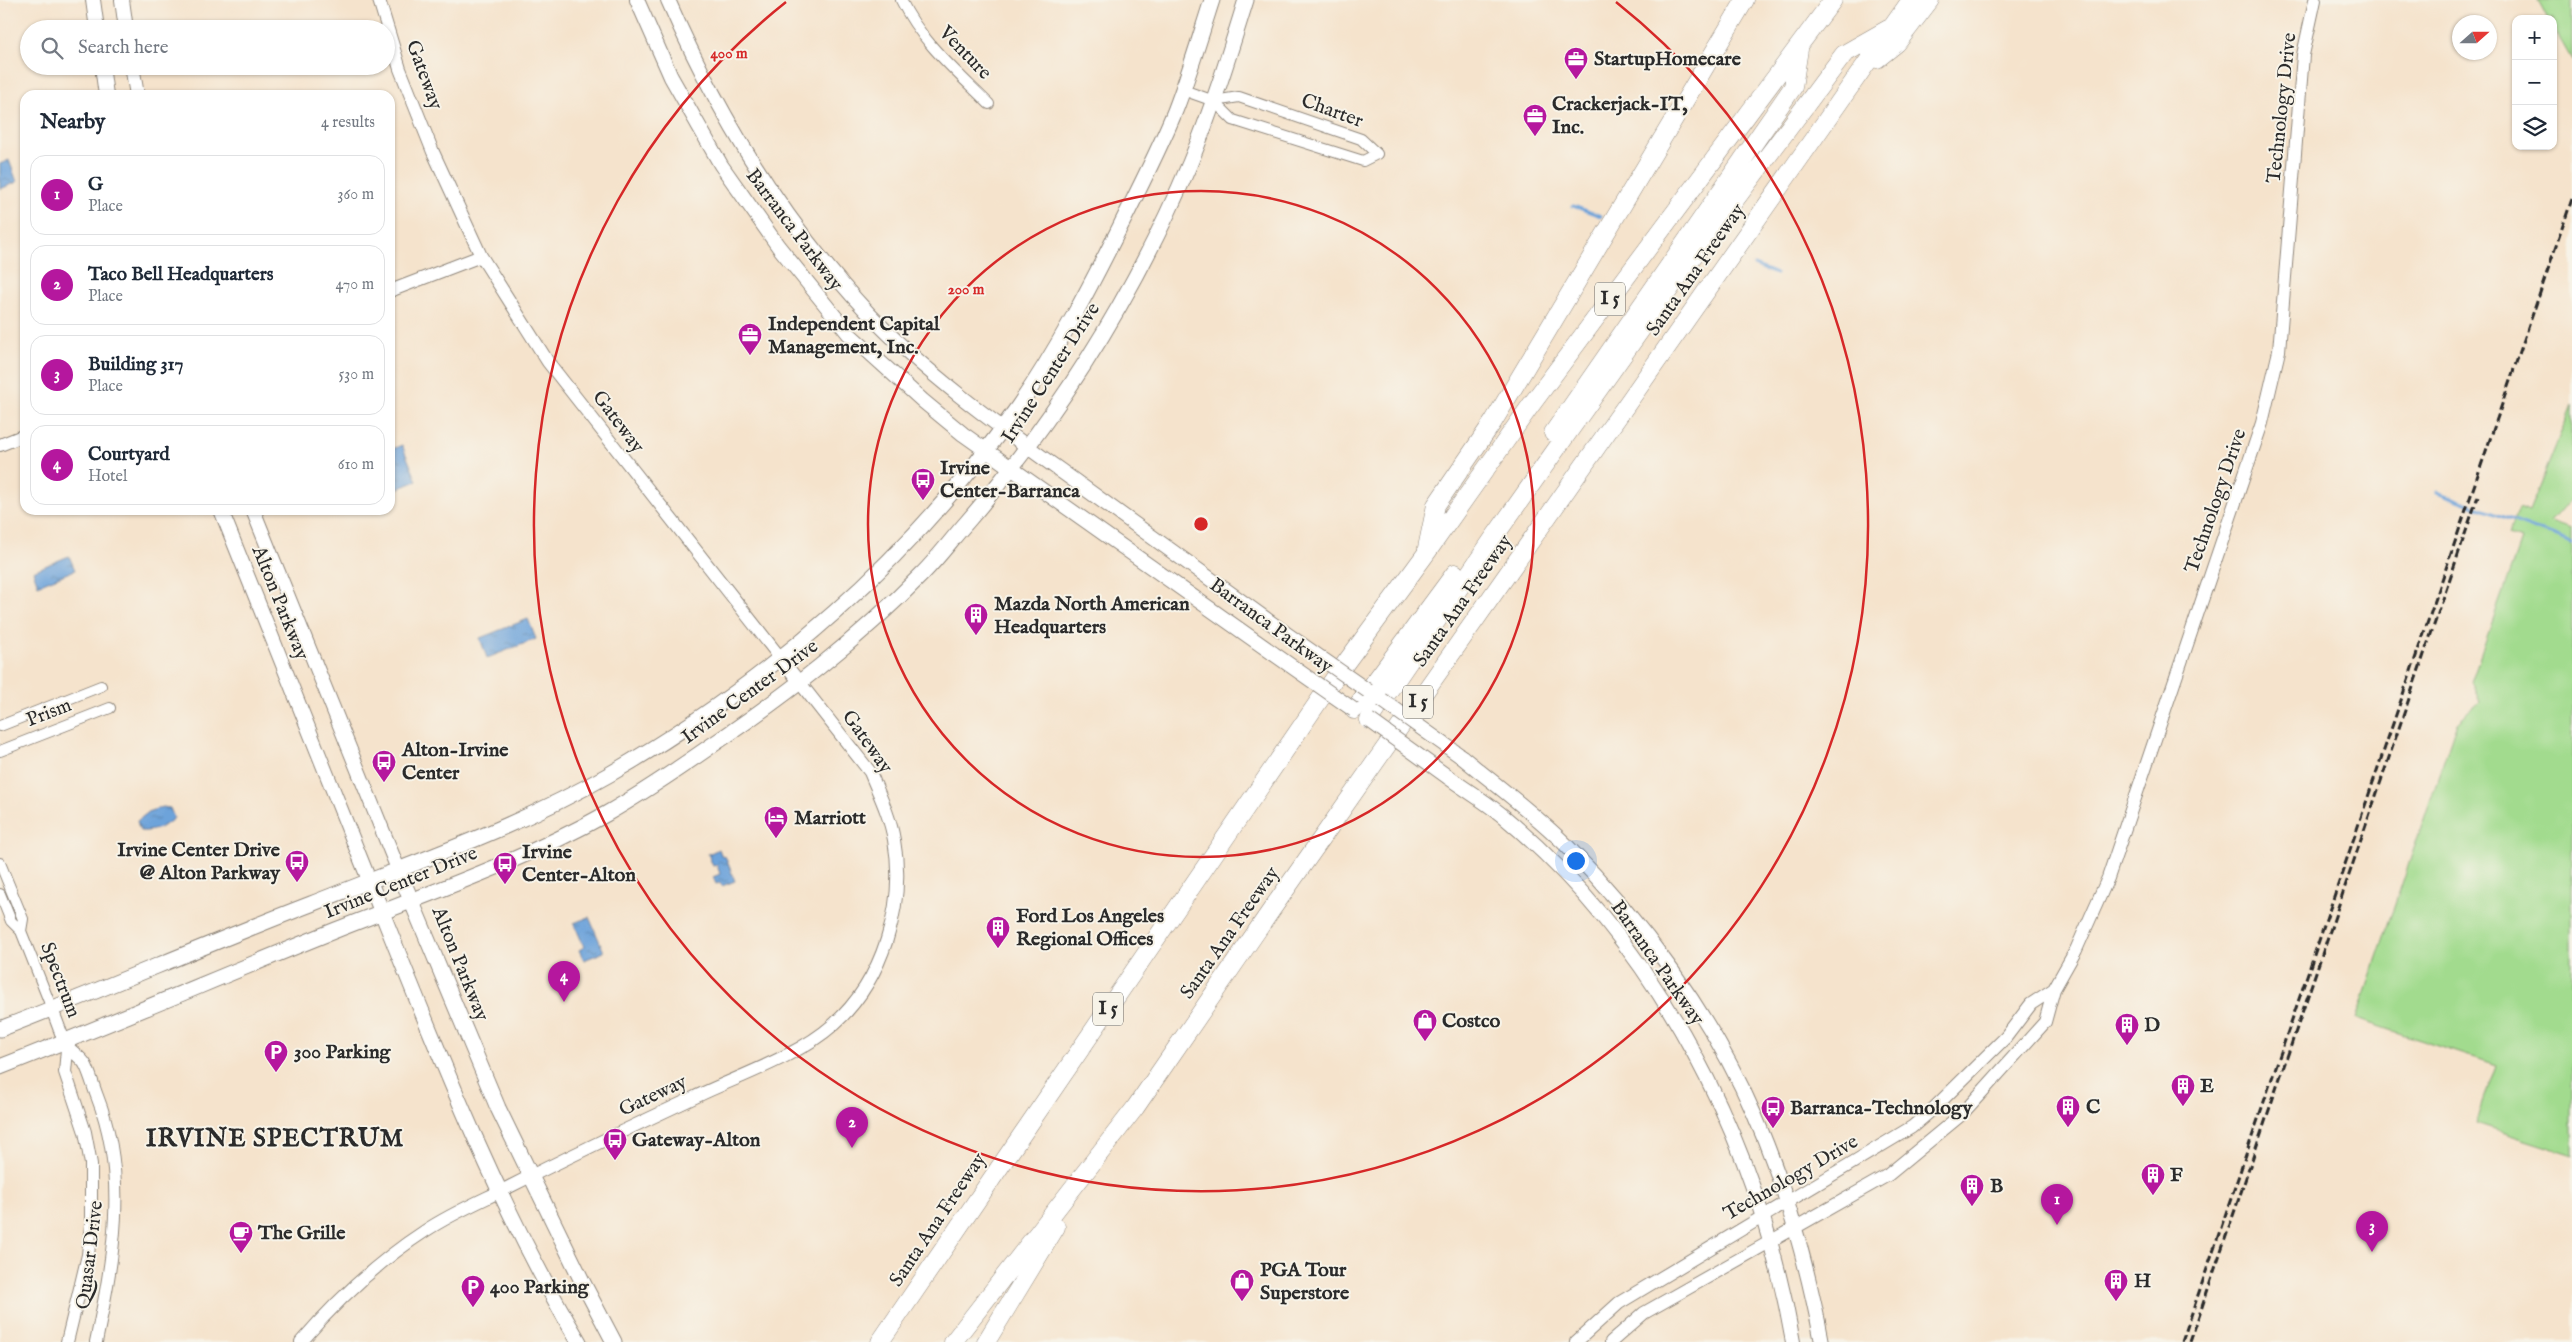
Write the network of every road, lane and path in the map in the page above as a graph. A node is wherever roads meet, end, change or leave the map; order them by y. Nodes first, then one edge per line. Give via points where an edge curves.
1 (92, 0) edge
2 (122, 0) edge
3 (379, 0) edge
4 (637, 0) edge
5 (668, 0) edge
6 (901, 0) edge
7 (1212, 0) edge
8 (1246, 0) edge
9 (1746, 0) edge
10 (1833, 0) edge
11 (1911, 0) edge
12 (1930, 0) edge
13 (2315, 0) edge
14 (95, 20) edge
15 (125, 20) edge
16 (385, 20) edge
17 (1893, 26) junction
18 (1800, 46) junction
19 (395, 53) edge
20 (1863, 70) junction
21 (103, 75) edge
22 (134, 75) edge
23 (105, 90) edge
24 (136, 90) edge
25 (1183, 90) junction
26 (1214, 102) junction
27 (989, 104) dead end
28 (481, 256) junction
29 (395, 290) edge
30 (1002, 428) junction
31 (20, 437) edge
32 (0, 445) edge
33 (1028, 448) junction
34 (987, 450) junction
35 (1011, 468) junction
36 (223, 515) edge
37 (255, 515) edge
38 (1487, 537) junction
39 (1425, 555) junction
40 (781, 659) junction
41 (800, 683) junction
42 (102, 686) dead end
43 (1375, 696) junction
44 (110, 708) dead end
45 (1361, 715) junction
46 (0, 726) edge
47 (0, 751) edge
48 (0, 862) edge
49 (398, 869) junction
50 (370, 880) junction
51 (0, 894) edge
52 (412, 901) junction
53 (382, 912) junction
54 (22, 931) junction
55 (2054, 989) junction
56 (52, 1009) junction
57 (0, 1030) edge
58 (64, 1042) junction
59 (0, 1067) edge
60 (1135, 1108) junction
61 (114, 1160) junction
62 (91, 1164) junction
63 (530, 1176) junction
64 (500, 1191) junction
65 (1788, 1203) junction
66 (1763, 1217) junction
67 (1795, 1228) junction
68 (1771, 1242) junction
69 (67, 1342) edge
70 (96, 1342) edge
71 (301, 1342) edge
72 (579, 1342) edge
73 (614, 1342) edge
74 (880, 1342) edge
75 (953, 1342) edge
76 (986, 1342) edge
77 (1576, 1342) edge
78 (1611, 1342) edge
79 (1793, 1342) edge
80 (1822, 1342) edge

1 - 14 main road
2 - 15 main road
3 - 16 street, Gateway
4 - 34 main road, Barranca Parkway via 671,78 716,157 778,246 849,334 923,401
5 - 30 main road, Barranca Parkway via 694,60 742,148 798,229 870,315 943,382
6 - 27 street, Venture via 920,32 941,57
7 - 25 main road, Irvine Center Drive
8 - 26 main road, Irvine Center Drive
9 - 39 highway via 1493,422 1436,505
10 - 18 highway, Santa Ana Freeway / I 5
11 - 17 highway, Santa Ana Freeway / I 5
12 - 20 highway via 1897,43
13 - 55 street, Technology Drive via 2303,55 2279,351 2262,423 2108,878 2076,950
17 - 20 highway, Santa Ana Freeway / I 5
17 - 38 highway via 1844,54
18 - 38 highway via 1793,87
18 - 39 highway, Santa Ana Freeway / I 5 via 1531,405
19 - 28 street, Gateway via 433,152
20 - 60 highway, Santa Ana Freeway / I 5
21 - 23 main road
22 - 24 main road
25 - 26 street, Charter
25 - 30 main road, Irvine Center Drive via 1151,166 1090,287 1020,404
26 - 26 street, Charter via 1233,120 1363,161 1377,154 1361,139 1239,97
26 - 33 main road, Irvine Center Drive via 1144,259 1106,330
28 - 29 street
28 - 40 street, Gateway via 548,362
30 - 33 main road, Barranca Parkway
30 - 34 main road, Irvine Center Drive
31 - 32 street
33 - 35 main road, Irvine Center Drive
33 - 43 main road, Barranca Parkway, bridge
34 - 35 main road, Barranca Parkway
34 - 40 main road, Irvine Center Drive via 888,561
35 - 41 main road, Irvine Center Drive via 924,573
35 - 45 main road, Barranca Parkway, bridge
36 - 50 main road, Alton Parkway
37 - 49 main road, Alton Parkway
38 - 43 highway
39 - 74 highway, Santa Ana Freeway / I 5 via 1336,676
40 - 41 street, Gateway
40 - 49 main road, Irvine Center Drive via 610,774 498,830
41 - 52 main road, Irvine Center Drive via 703,752 605,814 494,868
41 - 63 street, Gateway via 870,772 889,820 896,851 897,884 891,927 879,961 847,1011 820,1036 772,1062
42 - 46 street, Prism
43 - 45 highway
43 - 65 main road, Barranca Parkway, bridge via 1462,757 1566,845 1631,916 1676,976 1731,1067 1754,1112
44 - 47 street, Prism
45 - 66 main road, Barranca Parkway, bridge via 1503,816 1615,932 1688,1042 1718,1098 1744,1158
48 - 54 street, Spectrum via 23,919
49 - 50 main road, Irvine Center Drive
49 - 52 main road, Alton Parkway
50 - 53 main road, Alton Parkway
50 - 56 main road, Irvine Center Drive
51 - 54 street, Spectrum via 11,921
52 - 53 main road, Irvine Center Drive
52 - 63 main road, Alton Parkway via 482,1071
53 - 58 main road, Irvine Center Drive
53 - 64 main road, Alton Parkway via 452,1084
54 - 56 street, Spectrum
55 - 65 street, Technology Drive via 2031,1004 2006,1037 1912,1127
55 - 67 street, Technology Drive via 2044,1022 1962,1114 1888,1175
56 - 57 main road, Irvine Center Drive
56 - 58 street, Spectrum
58 - 59 main road, Irvine Center Drive
58 - 61 street, Quasar Drive via 84,1064 102,1108
58 - 62 street, Quasar Drive via 65,1072 85,1132
60 - 75 highway, Santa Ana Freeway / I 5
60 - 76 highway via 1043,1245
61 - 62 street
61 - 70 street, Quasar Drive via 116,1224 111,1270
62 - 69 street, Quasar Drive via 88,1255
63 - 64 street, Gateway
63 - 73 main road, Alton Parkway
64 - 71 street, Gateway via 424,1231 374,1269 323,1316
64 - 72 main road, Alton Parkway
65 - 66 street, Technology Drive
65 - 67 main road, Barranca Parkway
66 - 68 main road, Barranca Parkway
66 - 77 street, Technology Drive via 1620,1303
67 - 68 street, Technology Drive
67 - 80 main road, Barranca Parkway
68 - 78 street, Technology Drive via 1644,1313
68 - 79 main road, Barranca Parkway

